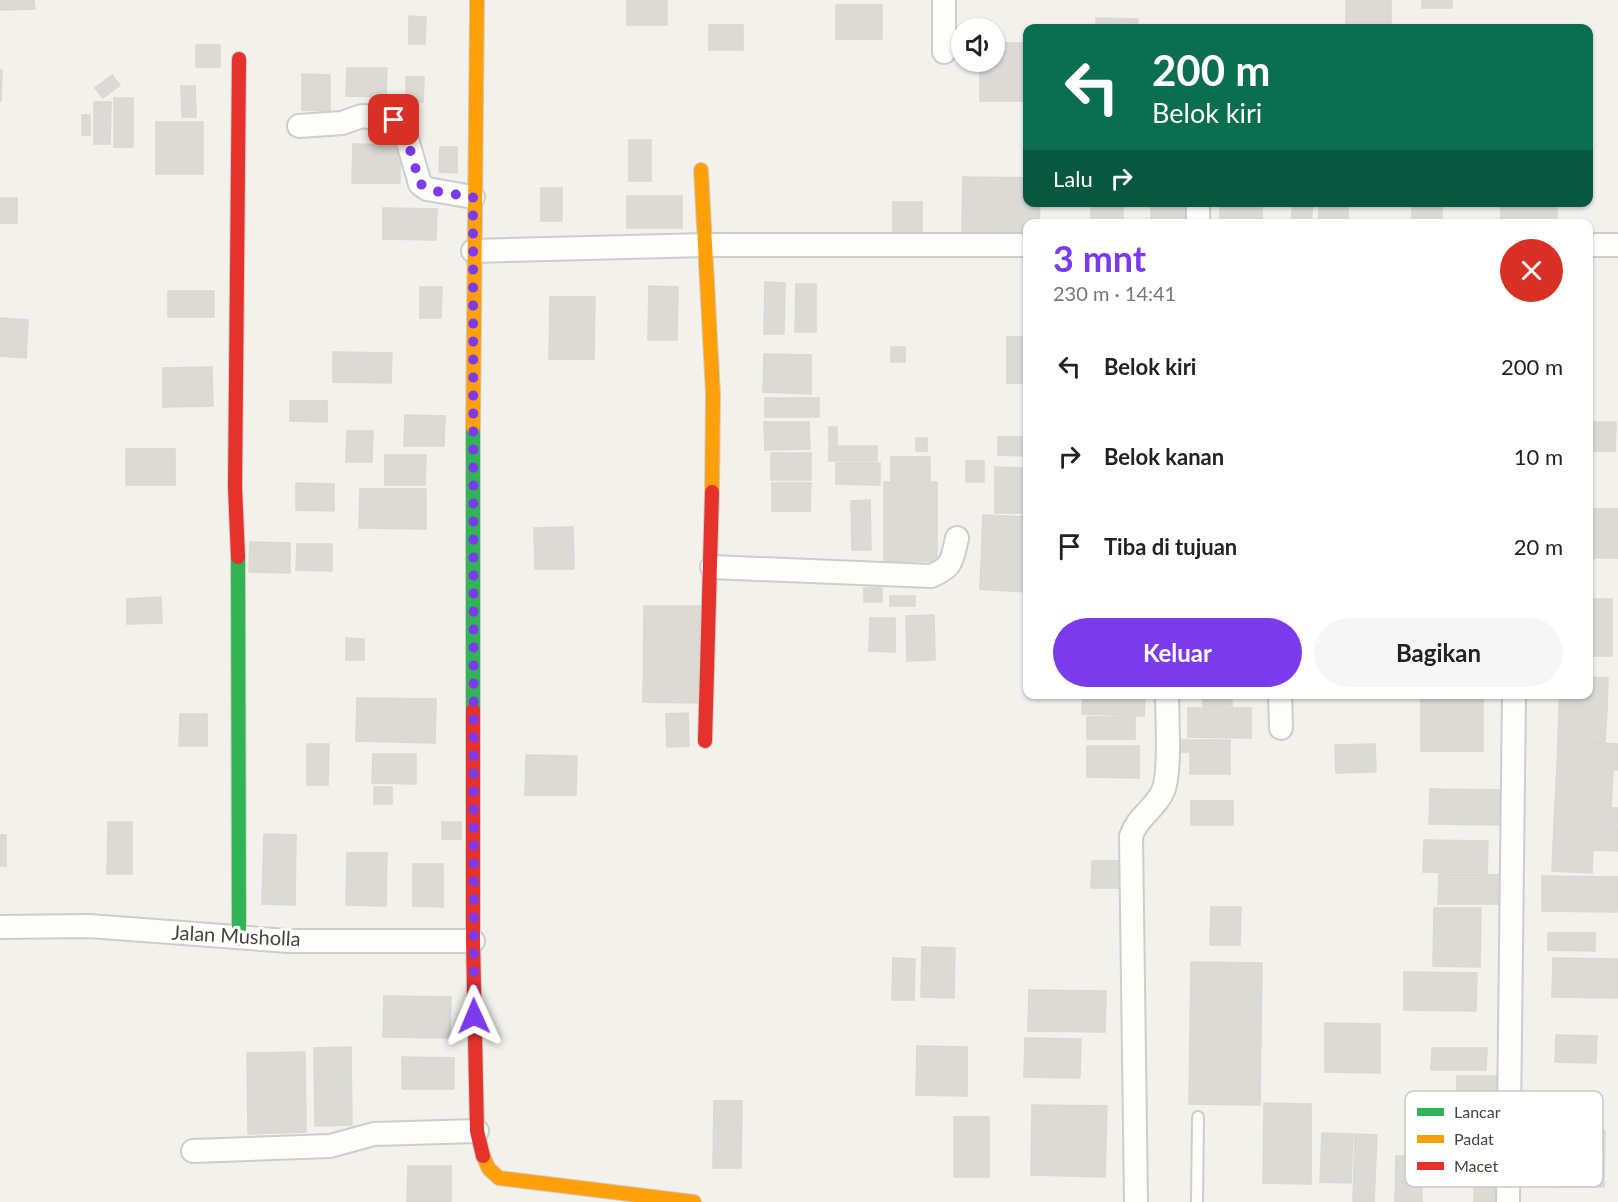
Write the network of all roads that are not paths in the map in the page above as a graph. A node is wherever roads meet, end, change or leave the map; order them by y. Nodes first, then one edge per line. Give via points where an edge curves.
1 (477, 0) edge
2 (944, 0) edge
3 (944, 52) dead end
4 (239, 59) dead end
5 (299, 126) dead end
6 (701, 170) dead end
7 (473, 197) junction
8 (705, 245) junction
9 (1023, 245) edge
10 (1593, 245) edge
11 (1618, 245) edge
12 (473, 251) junction
13 (957, 538) dead end
14 (712, 567) junction
15 (1167, 699) edge
16 (1280, 699) edge
17 (1514, 699) edge
18 (1281, 728) dead end
19 (705, 741) dead end
20 (0, 927) edge
21 (239, 939) junction
22 (473, 941) junction
23 (1509, 1091) edge
24 (1198, 1117) dead end
25 (477, 1131) junction
26 (193, 1151) dead end
27 (1508, 1187) edge
28 (694, 1202) edge
29 (1136, 1202) edge
30 (1197, 1202) edge
31 (1508, 1202) edge

1 - 7 street
2 - 3 street
4 - 21 street via 235,487 239,588
5 - 7 street via 342,123 362,116 394,120 405,132 420,184
6 - 8 street
7 - 12 street
8 - 9 street
8 - 12 street
8 - 14 street via 712,394
10 - 11 street
12 - 22 street
13 - 14 street via 951,562 945,570 931,576
14 - 19 street
15 - 29 street via 1165,784 1131,836
16 - 18 street
17 - 23 street
20 - 21 street, Jalan Musholla via 89,926
21 - 22 street, Jalan Musholla
22 - 25 street
24 - 30 lane
25 - 26 street via 374,1134 330,1146
25 - 28 street via 489,1172 499,1178
27 - 31 street

